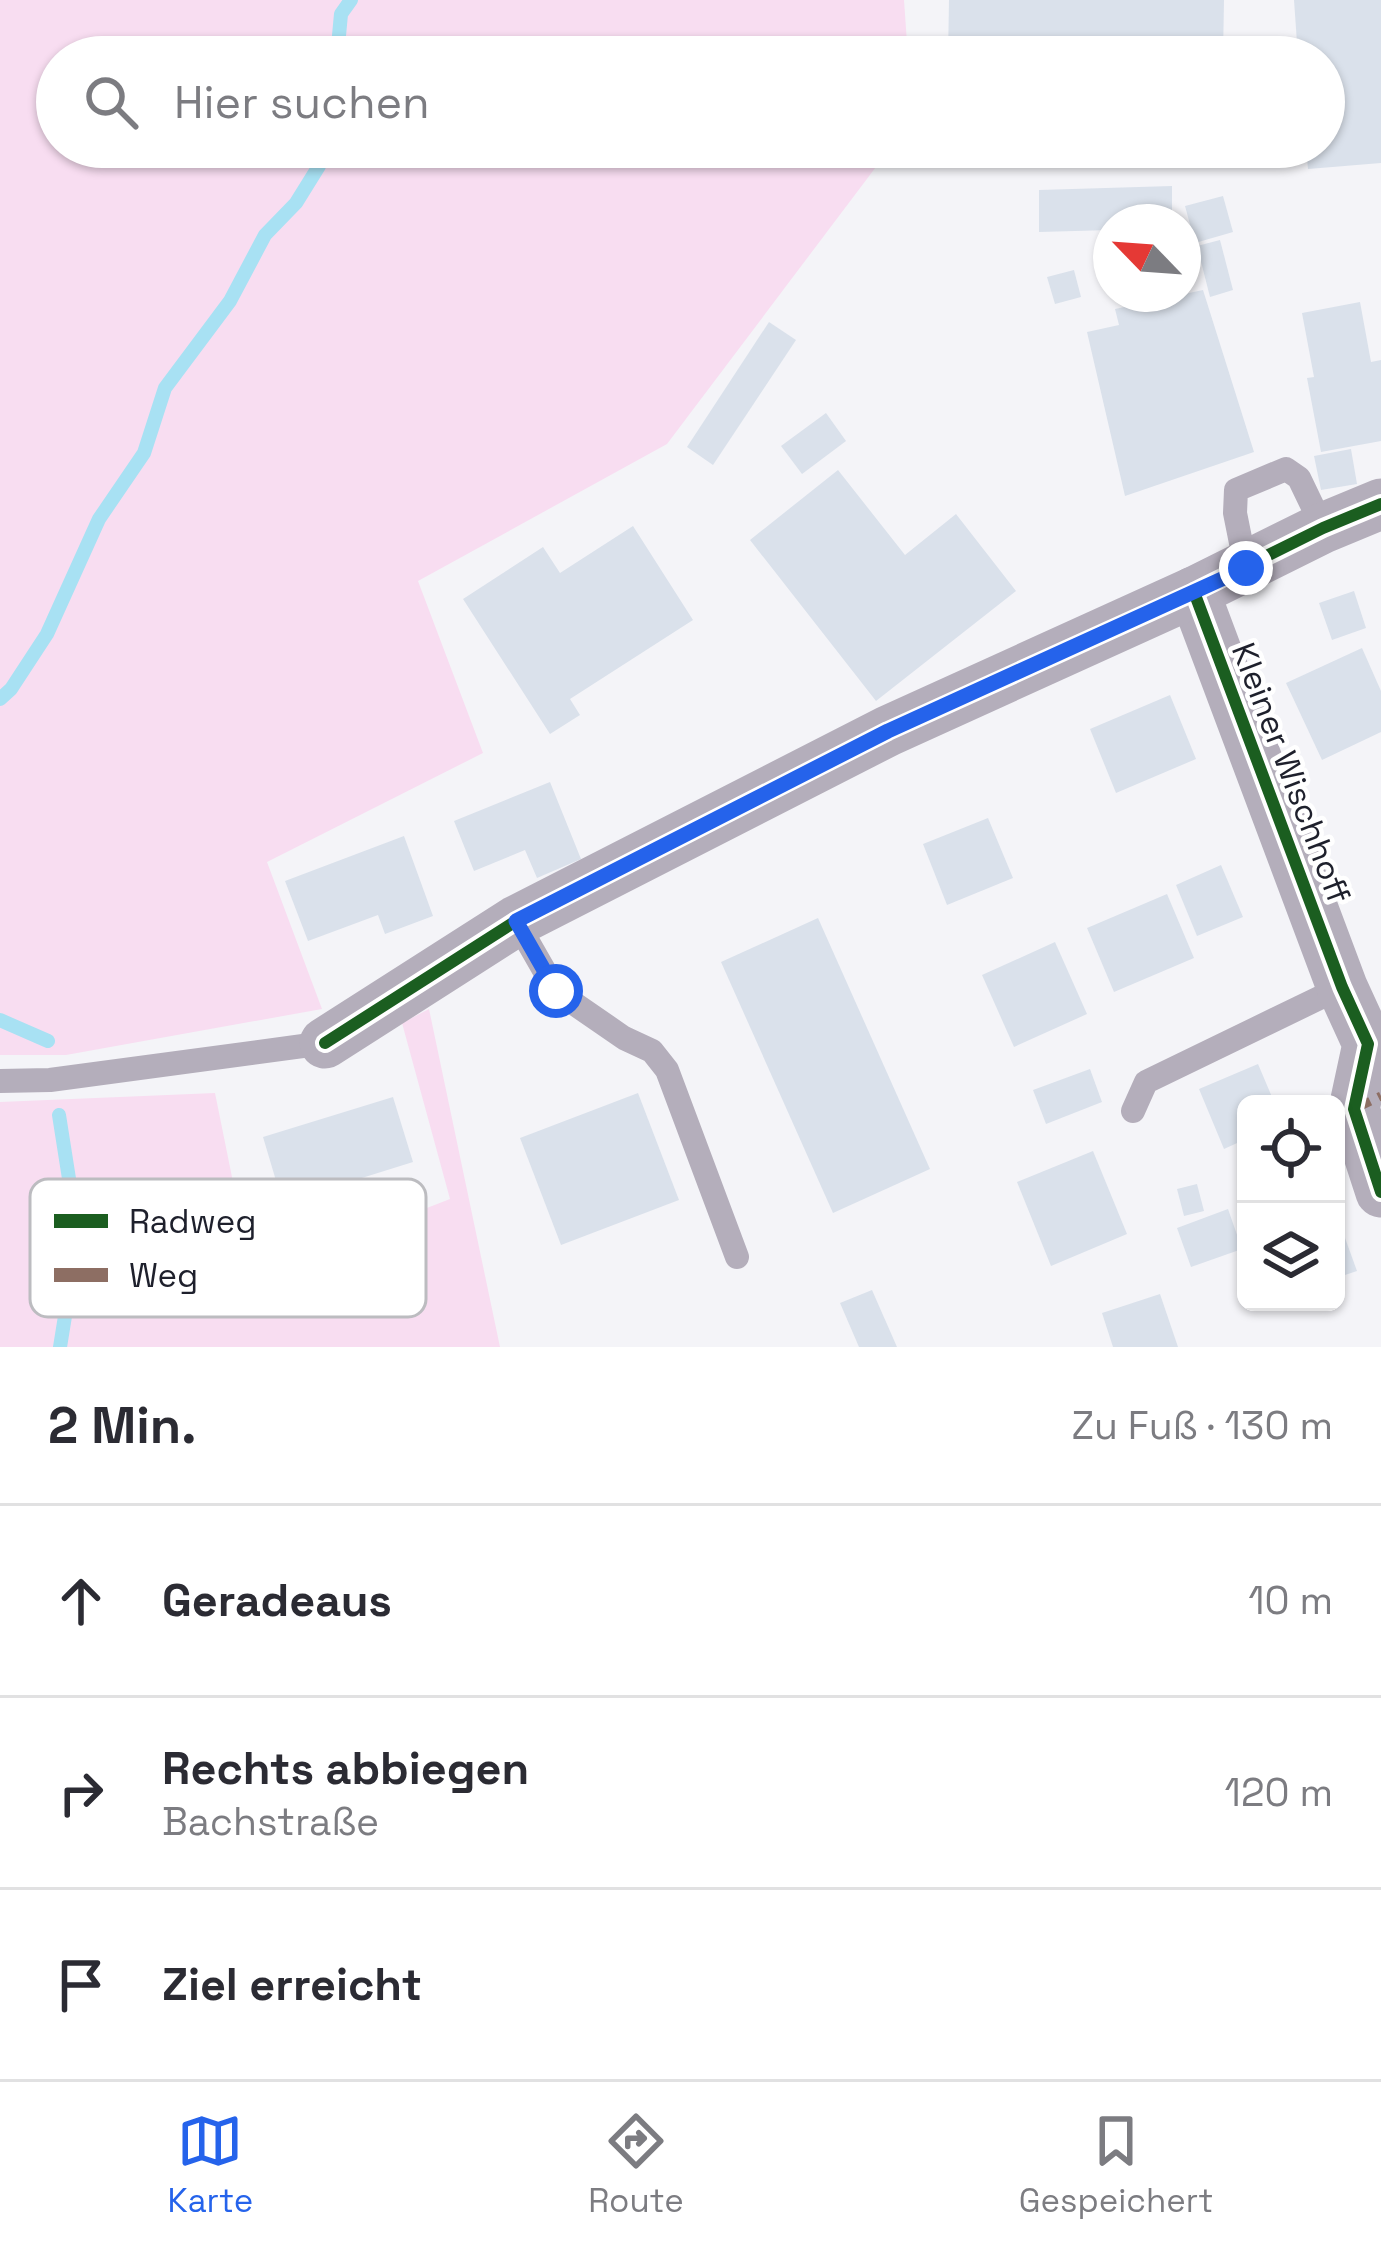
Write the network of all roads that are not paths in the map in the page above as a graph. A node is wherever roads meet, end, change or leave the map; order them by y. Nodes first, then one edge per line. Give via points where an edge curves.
1 (1381, 503) edge
2 (1323, 528) junction
3 (1246, 568) junction
4 (1194, 592) junction
5 (516, 921) junction
6 (1342, 987) junction
7 (325, 1043) joint
8 (0, 1081) edge
9 (1367, 1103) edge
10 (1133, 1111) dead end
11 (1381, 1192) edge
12 (737, 1257) dead end

1 - 2 street
2 - 3 street
2 - 3 lane via 1299,478 1286,469 1236,490
3 - 4 street
4 - 5 street via 888,731
4 - 6 street, Kleiner Wischhoff
5 - 7 street
5 - 12 lane via 556,991 667,1070
6 - 9 street, Kleiner Wischhoff via 1368,1044
6 - 10 lane via 1146,1082
7 - 8 lane
9 - 11 street, Kleiner Wischhoff

